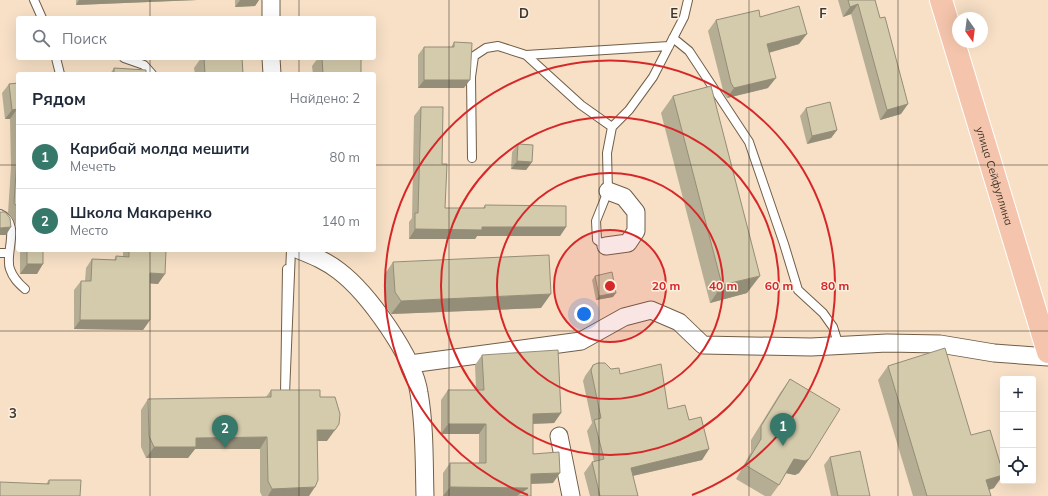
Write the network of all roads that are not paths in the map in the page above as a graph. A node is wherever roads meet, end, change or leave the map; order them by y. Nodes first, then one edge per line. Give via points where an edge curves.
1 (34, 0) edge
2 (271, 0) edge
3 (688, 0) edge
4 (941, 0) edge
5 (41, 16) edge
6 (271, 16) edge
7 (671, 42) junction
8 (526, 55) junction
9 (56, 60) edge
10 (130, 60) edge
11 (271, 60) edge
12 (60, 72) edge
13 (150, 72) edge
14 (272, 72) edge
15 (612, 127) junction
16 (472, 158) dead end
17 (608, 191) junction
18 (0, 214) edge
19 (606, 246) joint
20 (291, 252) edge
21 (305, 252) edge
22 (0, 253) edge
23 (9, 253) junction
24 (287, 269) dead end
25 (25, 290) dead end
26 (839, 346) junction
27 (1048, 352) edge
28 (1048, 357) edge
29 (410, 364) junction
30 (558, 436) dead end
31 (425, 496) edge
32 (571, 496) edge

1 - 5 lane
2 - 6 street
3 - 7 lane via 684,17
4 - 27 main road, улица Сейфуллина
7 - 8 lane
7 - 15 lane via 653,77
7 - 26 lane via 689,51 749,142 798,290 823,313 833,328
8 - 15 lane via 581,105
8 - 16 lane via 498,46 486,48 474,56 471,77
9 - 12 lane
10 - 13 lane via 144,65
11 - 14 street
15 - 17 lane via 607,153
17 - 19 lane via 596,222 597,240
17 - 19 street via 624,196 636,212 636,231 628,243
18 - 23 lane via 5,216 9,223 12,237
20 - 24 lane via 286,394
21 - 29 street via 319,257 340,271 362,292
22 - 23 lane
23 - 25 lane via 9,268 14,279
26 - 28 street via 887,343 940,344 994,353
26 - 29 street via 703,346 679,322 651,310 624,317 581,341
29 - 31 street via 419,392
30 - 32 street

